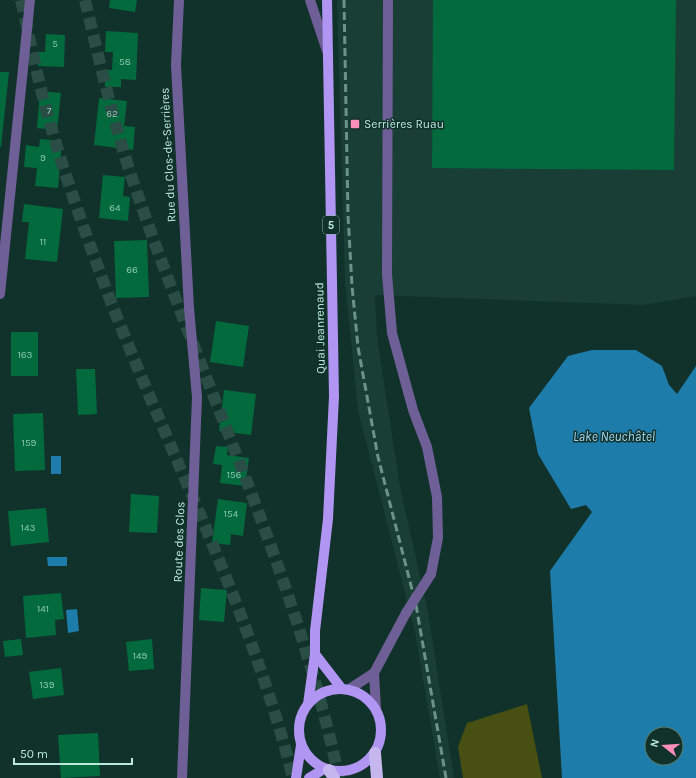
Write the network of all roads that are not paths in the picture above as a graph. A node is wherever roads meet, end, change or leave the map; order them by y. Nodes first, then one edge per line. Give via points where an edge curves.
1 (30, 0) edge
2 (179, 0) edge
3 (310, 0) edge
4 (327, 0) edge
5 (388, 1) edge
6 (328, 53) junction
7 (0, 294) edge
8 (189, 308) joint
9 (315, 654) junction
10 (374, 673) junction
11 (345, 689) junction
12 (308, 704) junction
13 (376, 709) junction
14 (301, 744) junction
15 (375, 753) junction
16 (329, 772) edge
17 (182, 778) edge
18 (296, 778) edge
19 (309, 778) edge
20 (377, 778) edge

1 - 7 street
2 - 8 street, Rue du Clos-de-Serrières via 176,64
3 - 6 street
4 - 6 main road, Quai Jeanrenaud / 5
5 - 10 street, bridge via 387,274 392,333 413,410 427,447 437,497 438,538 431,574 406,613
6 - 9 main road, Quai Jeanrenaud / 5 via 334,396 328,519 315,632
8 - 17 street, Route des Clos via 197,397
9 - 11 main road
9 - 12 main road, 5
10 - 11 street
10 - 13 street
11 - 12 main road via 327,691
11 - 13 main road via 364,696
12 - 14 main road via 299,723
13 - 15 main road via 381,736
14 - 16 main road via 310,759
14 - 18 main road
15 - 16 main road via 355,769
15 - 20 highway
16 - 19 main road

